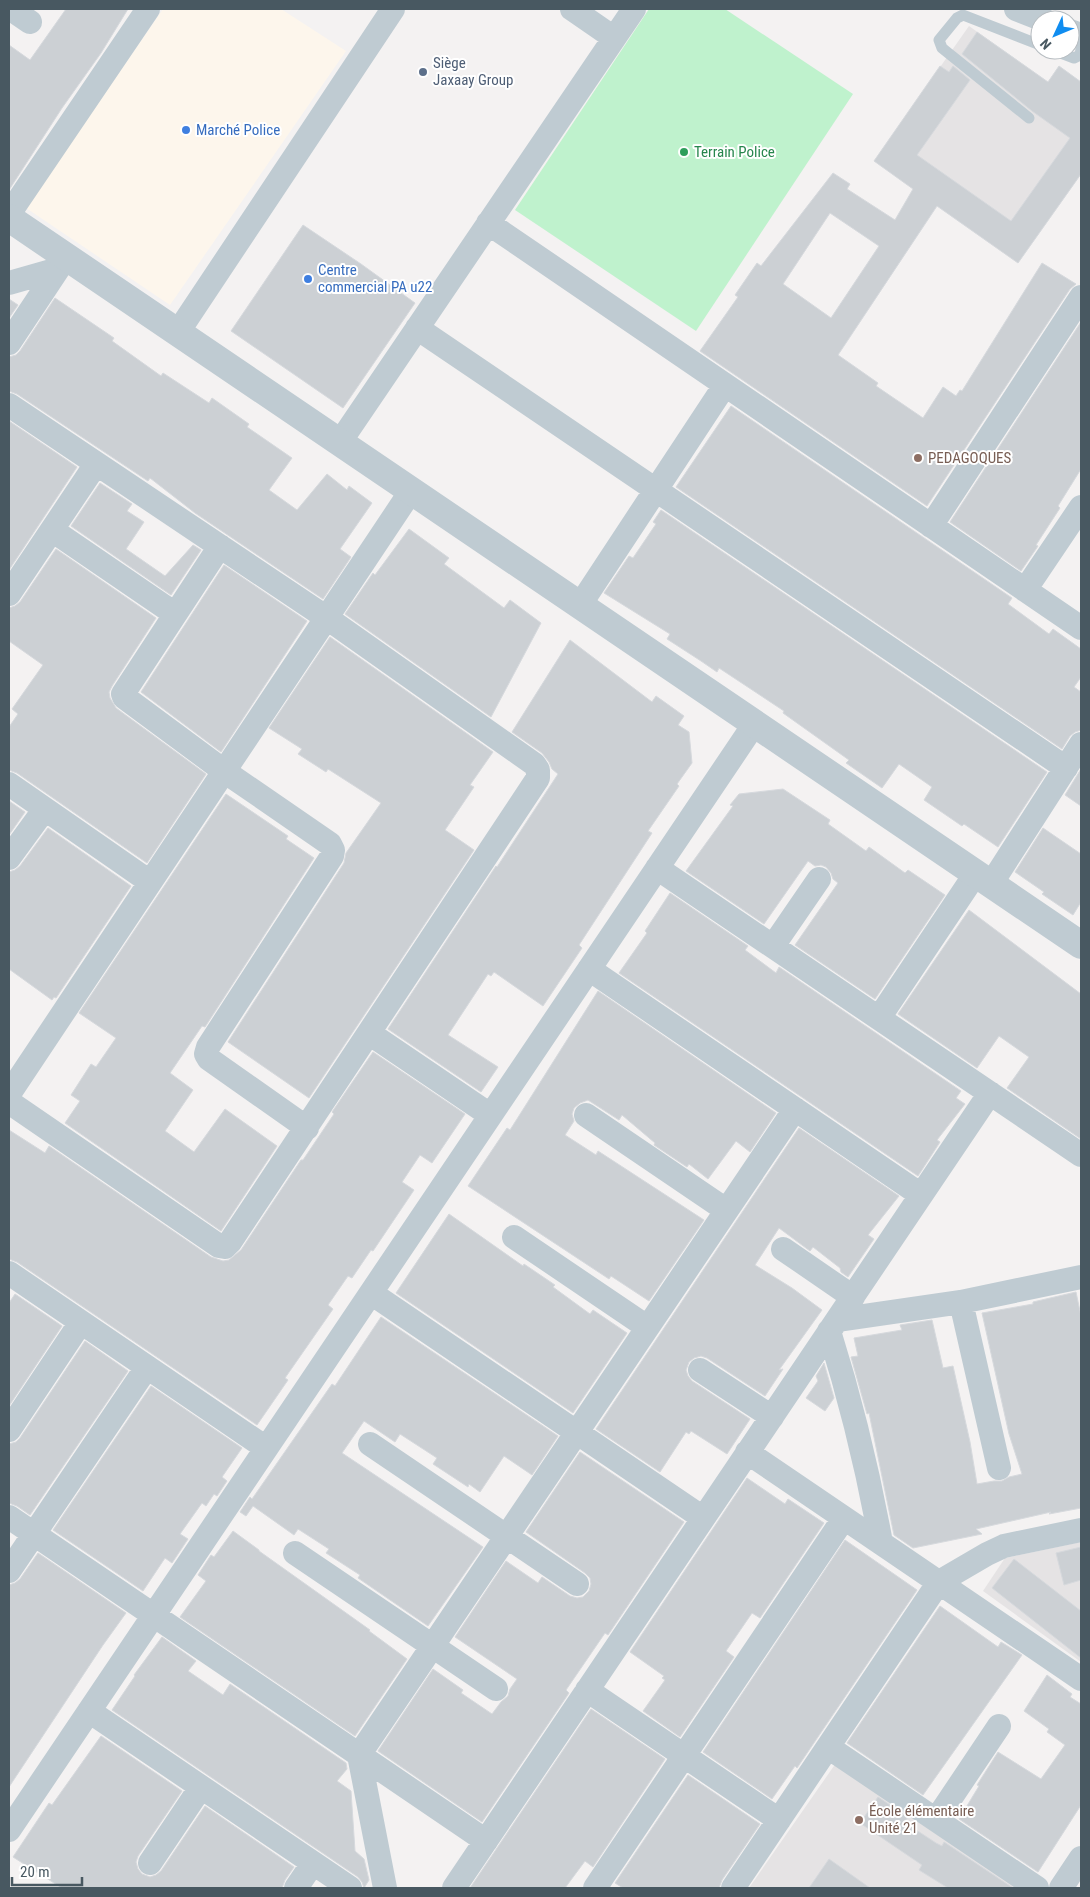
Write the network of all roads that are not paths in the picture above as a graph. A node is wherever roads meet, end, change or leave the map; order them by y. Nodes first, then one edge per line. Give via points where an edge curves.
1 (148, 9) edge
2 (393, 9) edge
3 (572, 9) edge
4 (634, 9) edge
5 (1016, 9) edge
6 (1030, 14) edge
7 (614, 38) junction
8 (1030, 41) edge
9 (1029, 118) dead end
10 (9, 216) edge
11 (488, 223) junction
12 (62, 263) junction
13 (9, 283) edge
14 (1081, 297) edge
15 (417, 328) junction
16 (178, 332) junction
17 (9, 343) edge
18 (725, 385) junction
19 (9, 405) edge
20 (340, 442) junction
21 (96, 464) junction
22 (411, 490) junction
23 (655, 490) junction
24 (1081, 506) edge
25 (931, 526) junction
26 (52, 530) junction
27 (220, 546) junction
28 (1025, 590) junction
29 (9, 594) edge
30 (580, 604) junction
31 (175, 614) junction
32 (327, 618) junction
33 (1081, 628) edge
34 (755, 723) junction
35 (1081, 744) edge
36 (1066, 768) junction
37 (224, 771) junction
38 (9, 784) edge
39 (44, 810) junction
40 (9, 858) edge
41 (657, 868) junction
42 (983, 878) junction
43 (819, 879) dead end
44 (150, 882) junction
45 (1081, 945) edge
46 (773, 946) junction
47 (589, 969) junction
48 (879, 1018) junction
49 (369, 1033) junction
50 (990, 1093) junction
51 (9, 1094) edge
52 (9, 1102) edge
53 (794, 1109) junction
54 (490, 1115) junction
55 (586, 1115) dead end
56 (307, 1128) junction
57 (1081, 1155) edge
58 (921, 1195) junction
59 (726, 1210) junction
60 (514, 1237) dead end
61 (783, 1249) dead end
62 (9, 1273) edge
63 (1081, 1277) edge
64 (371, 1293) junction
65 (853, 1297) junction
66 (960, 1302) junction
67 (81, 1322) junction
68 (833, 1326) junction
69 (648, 1327) junction
70 (147, 1367) junction
71 (700, 1370) dead end
72 (772, 1417) junction
73 (9, 1430) edge
74 (577, 1432) junction
75 (370, 1444) dead end
76 (266, 1448) junction
77 (748, 1452) junction
78 (999, 1468) dead end
79 (9, 1517) edge
80 (703, 1518) junction
81 (844, 1518) junction
82 (1081, 1530) edge
83 (34, 1534) junction
84 (507, 1536) junction
85 (881, 1543) junction
86 (295, 1553) dead end
87 (9, 1571) edge
88 (939, 1582) junction
89 (577, 1584) dead end
90 (153, 1615) junction
91 (432, 1646) junction
92 (1081, 1679) edge
93 (496, 1689) dead end
94 (587, 1690) junction
95 (89, 1711) junction
96 (1000, 1726) dead end
97 (828, 1747) junction
98 (359, 1755) junction
99 (684, 1756) junction
100 (202, 1787) junction
101 (779, 1820) junction
102 (936, 1820) junction
103 (9, 1830) edge
104 (486, 1841) junction
105 (1081, 1858) edge
106 (150, 1863) dead end
107 (313, 1863) junction
108 (296, 1888) edge
109 (350, 1888) edge
110 (384, 1888) edge
111 (454, 1888) edge
112 (594, 1888) edge
113 (733, 1888) edge
114 (1037, 1888) edge
115 (1061, 1888) edge

1 - 10 street
2 - 16 street
3 - 7 street
4 - 7 street
5 - 6 street
7 - 11 street
8 - 9 lane via 963,15 939,40 942,48
10 - 12 street
11 - 15 street
11 - 18 street
12 - 13 street
12 - 16 street
12 - 17 street
14 - 25 street
15 - 20 street
15 - 23 street
16 - 20 street
18 - 23 street
18 - 25 street
19 - 21 street
20 - 22 street
21 - 26 street
21 - 27 street
22 - 30 street
22 - 32 street
23 - 30 street
23 - 36 street
24 - 28 street
25 - 28 street
26 - 29 street
26 - 31 street
27 - 31 street
27 - 32 street
28 - 33 street
30 - 34 street
31 - 37 street via 123,694
32 - 37 street
32 - 49 street via 534,764 538,770 538,778
34 - 41 street
34 - 42 street
35 - 36 street
36 - 42 street
37 - 44 street
37 - 56 street via 330,844 333,850 206,1054
38 - 39 street
39 - 40 street
39 - 44 street
41 - 46 street
41 - 47 street
42 - 45 street
42 - 48 street
43 - 46 street
44 - 51 street
46 - 48 street
47 - 53 street
47 - 54 street
48 - 50 street
49 - 54 street
49 - 56 street
50 - 57 street
50 - 58 street
52 - 56 street via 224,1247
53 - 58 street
53 - 59 street
54 - 64 street
55 - 59 street
58 - 65 street
59 - 69 street
60 - 69 street
61 - 65 street
62 - 67 street
63 - 66 street
64 - 74 street
64 - 76 street
65 - 68 street
66 - 68 street
66 - 78 street
67 - 70 street
67 - 73 street
68 - 72 street
68 - 85 street via 869,1476
69 - 74 street
70 - 76 street
70 - 83 street
71 - 72 street
72 - 77 street
74 - 80 street
74 - 84 street
75 - 84 street
76 - 90 street
77 - 80 street
77 - 81 street
79 - 83 street
80 - 94 street
81 - 85 street
81 - 99 street
82 - 88 street via 1004,1546
83 - 87 street
83 - 90 street
84 - 89 street
84 - 91 street
85 - 88 street
86 - 91 street
88 - 92 street
88 - 97 street
90 - 95 street
90 - 98 street
91 - 93 street
91 - 98 street
94 - 99 street
94 - 104 street
95 - 100 street
95 - 103 street
96 - 102 street
97 - 101 street
97 - 102 street
98 - 104 street
98 - 110 street
99 - 101 street
99 - 112 street
100 - 106 street
100 - 107 street
101 - 113 street
102 - 114 street
104 - 111 street
105 - 115 street
107 - 108 street
107 - 109 street

